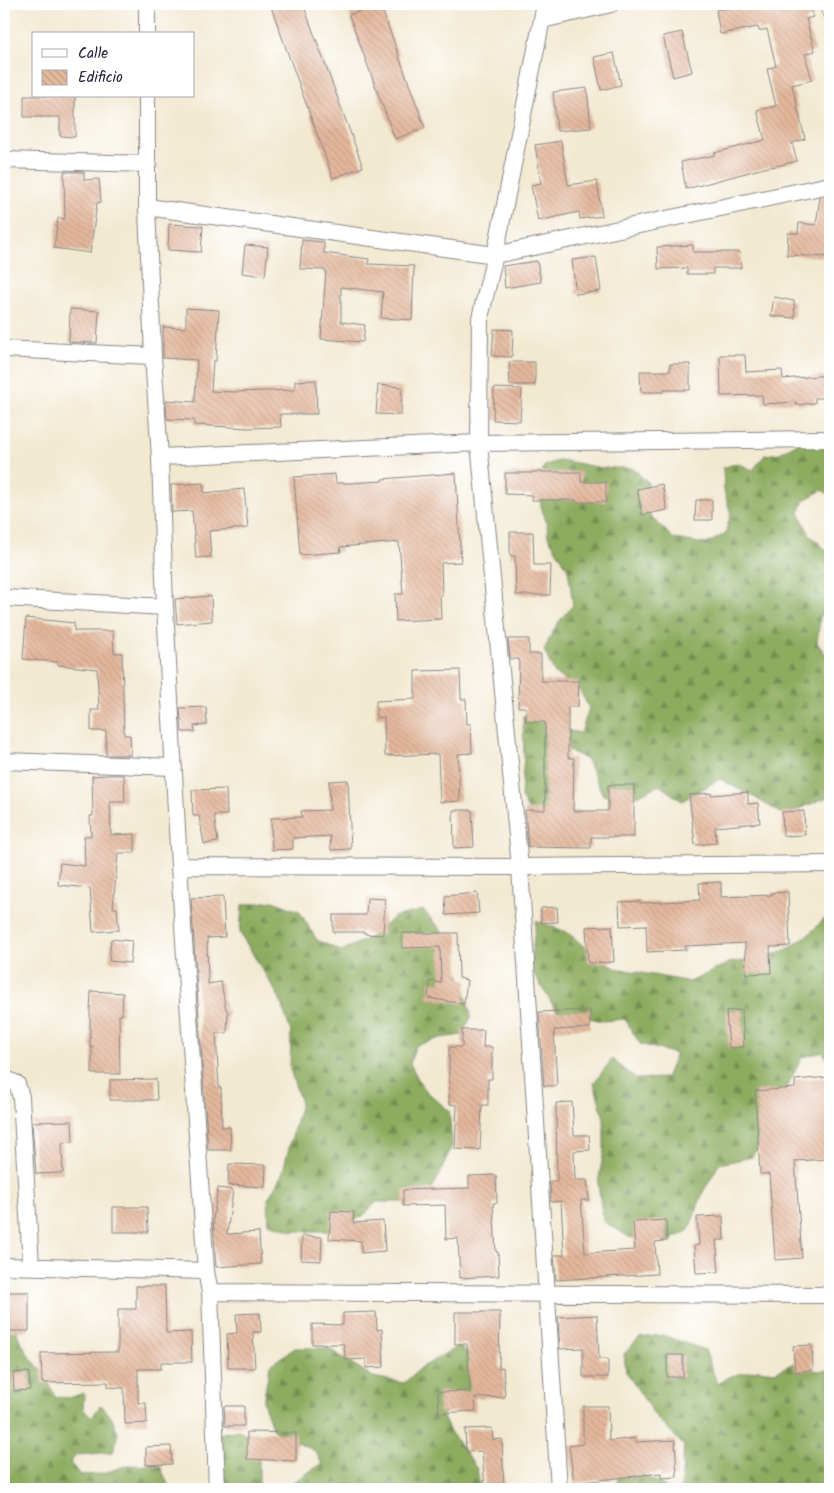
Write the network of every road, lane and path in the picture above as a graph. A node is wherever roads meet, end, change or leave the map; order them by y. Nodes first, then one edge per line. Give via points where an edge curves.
1 (147, 4) edge
2 (611, 4) edge
3 (829, 4) edge
4 (830, 10) edge
5 (543, 12) edge
6 (147, 32) edge
7 (148, 98) edge
8 (4, 160) edge
9 (148, 164) junction
10 (830, 185) edge
11 (147, 207) junction
12 (495, 255) junction
13 (4, 348) edge
14 (153, 356) junction
15 (830, 439) edge
16 (479, 443) junction
17 (160, 457) junction
18 (4, 598) edge
19 (165, 607) junction
20 (4, 761) edge
21 (174, 767) junction
22 (830, 864) edge
23 (179, 866) junction
24 (520, 867) junction
25 (4, 1078) edge
26 (4, 1266) edge
27 (31, 1266) junction
28 (206, 1271) junction
29 (210, 1292) junction
30 (548, 1294) junction
31 (830, 1295) edge
32 (217, 1489) edge
33 (558, 1489) edge

1 - 6 street
2 - 5 street
3 - 4 street
5 - 12 street
7 - 9 street
8 - 9 street
9 - 11 street
10 - 12 street
11 - 12 street
11 - 14 street
12 - 16 street via 480,318
13 - 14 street
14 - 17 street
15 - 16 street
16 - 17 street
16 - 24 street
17 - 19 street
18 - 19 street
19 - 21 street
20 - 21 street
21 - 23 street
22 - 24 street
23 - 24 street
23 - 28 street
24 - 30 street
25 - 27 street via 17,1084 22,1097
26 - 27 street
27 - 28 street
28 - 29 street
29 - 30 street
29 - 32 street
30 - 31 street
30 - 33 street

